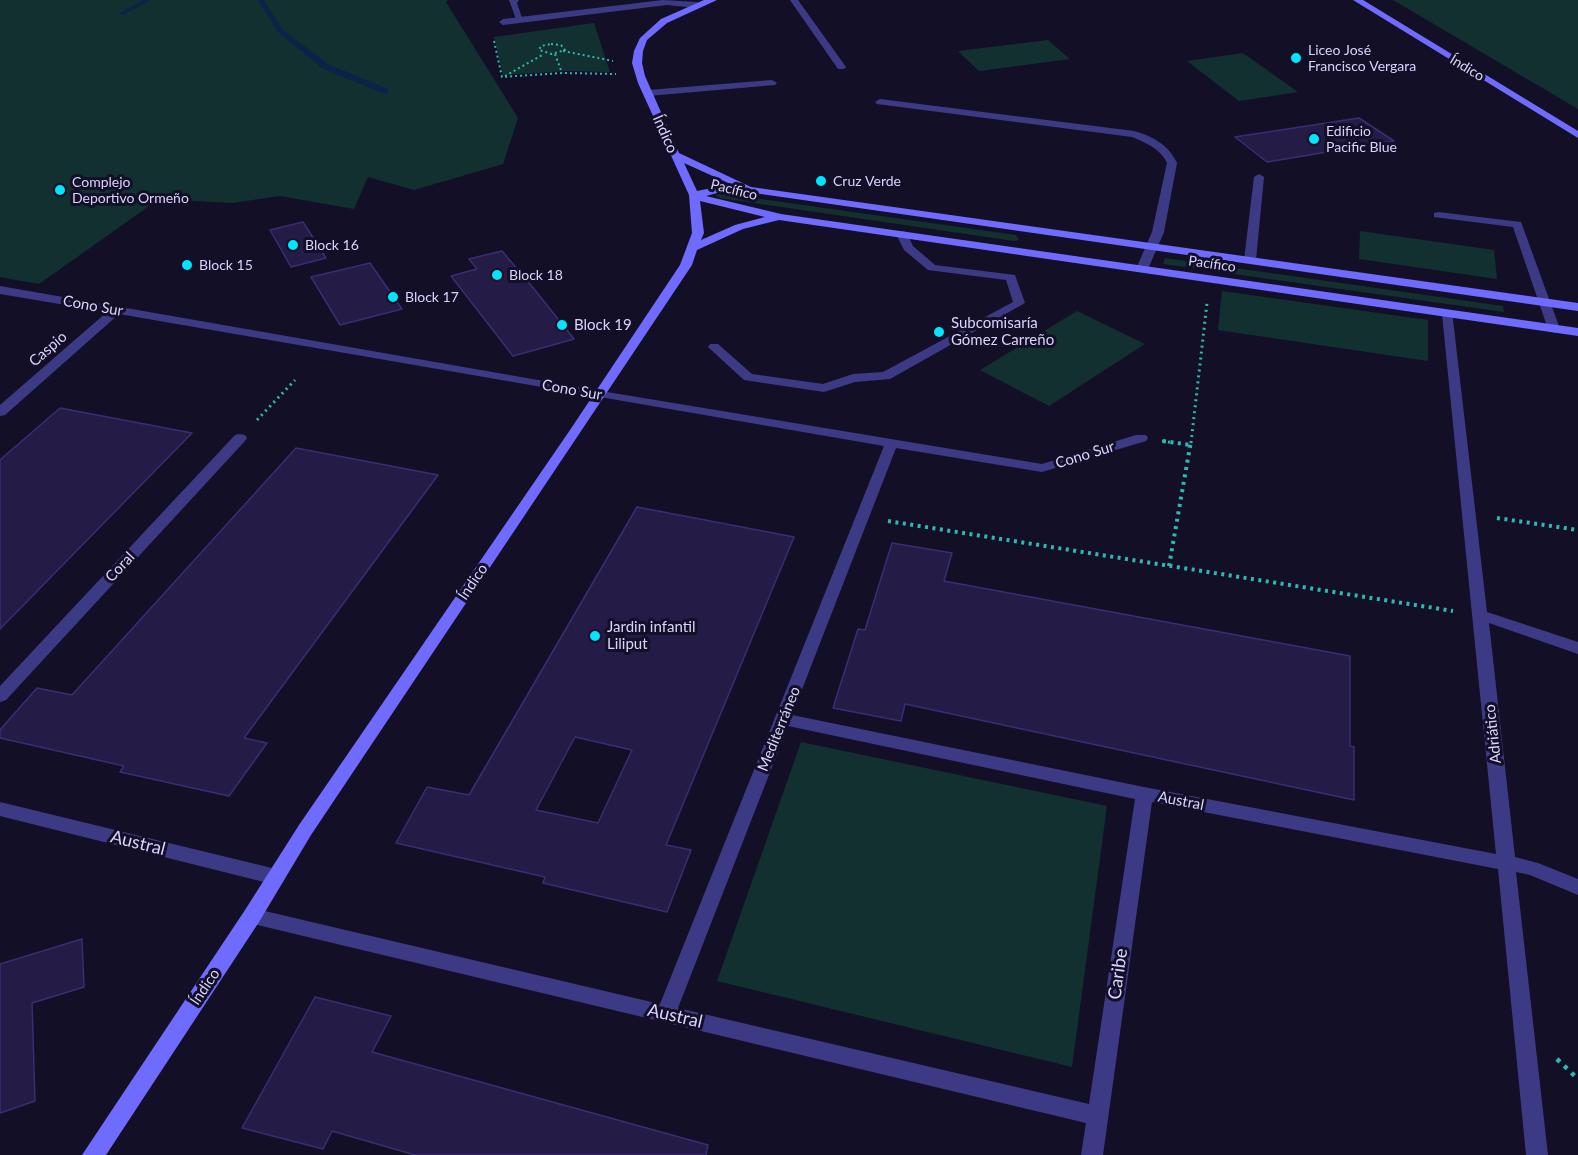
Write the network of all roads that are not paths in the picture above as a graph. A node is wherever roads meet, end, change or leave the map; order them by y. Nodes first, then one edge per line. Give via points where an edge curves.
1 (515, 0) edge
2 (794, 0) edge
3 (1357, 0) edge
4 (706, 2) edge
5 (520, 19) junction
6 (503, 22) dead end
7 (841, 67) dead end
8 (772, 82) dead end
9 (648, 93) junction
10 (880, 102) dead end
11 (1578, 135) edge
12 (675, 155) junction
13 (1258, 177) dead end
14 (754, 190) junction
15 (694, 195) junction
16 (1438, 215) dead end
17 (781, 217) junction
18 (902, 234) junction
19 (1153, 247) junction
20 (693, 248) junction
21 (1250, 260) junction
22 (1142, 269) junction
23 (0, 290) edge
24 (1544, 302) junction
25 (1578, 307) edge
26 (117, 310) junction
27 (1448, 314) junction
28 (1554, 329) junction
29 (1578, 332) edge
30 (714, 347) dead end
31 (601, 395) junction
32 (0, 412) edge
33 (240, 438) dead end
34 (1141, 438) dead end
35 (891, 444) junction
36 (1480, 615) junction
37 (1578, 648) edge
38 (0, 696) edge
39 (783, 719) junction
40 (1144, 794) junction
41 (0, 809) edge
42 (1506, 862) junction
43 (276, 877) junction
44 (1578, 887) edge
45 (252, 916) junction
46 (666, 1014) junction
47 (1097, 1116) junction
48 (93, 1155) edge
49 (1092, 1155) edge
50 (1537, 1155) edge

1 - 5 street via 512,2
2 - 7 street
3 - 11 street, Índico
4 - 5 street via 667,2
4 - 9 street, Índico via 668,19 649,33 639,49 639,71
5 - 6 street
8 - 9 street
9 - 12 street, Índico
10 - 19 street via 1134,134 1153,142 1173,162
12 - 14 street
12 - 15 street, Índico
13 - 21 street
14 - 15 street, Pacífico via 717,190
14 - 19 street, Pacífico
15 - 17 street, Pacífico
15 - 20 street, Índico via 698,233
16 - 24 street via 1517,224
17 - 18 street, Pacífico
17 - 20 street via 739,227
18 - 22 street, Pacífico
18 - 30 street via 908,248 932,268 1011,277 1019,303 886,376 854,378 824,388 748,376
19 - 21 street, Pacífico
19 - 22 street
20 - 31 street, Índico via 686,265
21 - 24 street, Pacífico
22 - 27 street, Pacífico
23 - 26 street, Cono Sur
24 - 25 street, Pacífico
24 - 28 street
26 - 31 street, Cono Sur
26 - 32 street, Caspio
27 - 28 street, Pacífico
27 - 36 street, Adriático
28 - 29 street, Pacífico
31 - 35 street, Cono Sur
31 - 43 street, Índico
33 - 38 street, Coral
34 - 35 street, Cono Sur via 1042,468
35 - 39 street, Mediterráneo
36 - 37 street
36 - 42 street, Adriático
39 - 40 street, Austral
39 - 46 street, Mediterráneo
40 - 42 street, Austral
40 - 47 street, Caribe
41 - 43 street, Austral
42 - 44 street, Austral
42 - 50 street, Adriático
43 - 45 street, Índico
45 - 46 street, Austral
45 - 48 street, Índico
46 - 47 street, Austral
47 - 49 street, Caribe

